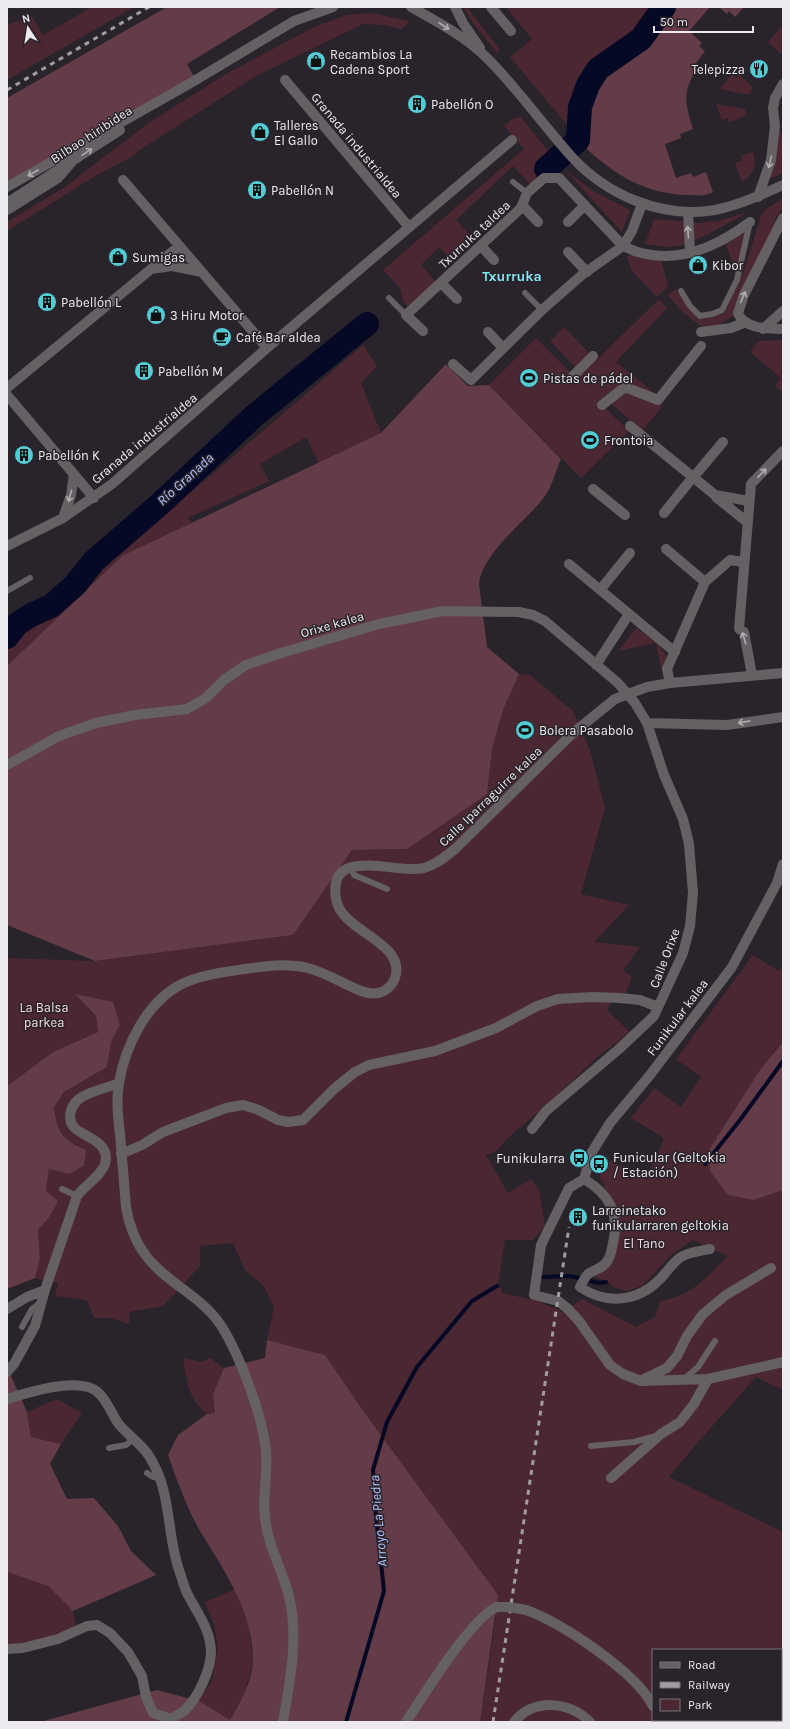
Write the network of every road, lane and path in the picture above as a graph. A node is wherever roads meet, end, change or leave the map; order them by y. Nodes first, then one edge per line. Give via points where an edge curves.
1 (311, 7) edge
2 (333, 7) edge
3 (410, 7) edge
4 (455, 7) edge
5 (492, 7) edge
6 (294, 21) junction
7 (511, 31) dead end
8 (487, 58) junction
9 (285, 80) dead end
10 (189, 84) junction
11 (782, 85) edge
12 (775, 126) junction
13 (783, 136) edge
14 (512, 140) dead end
15 (71, 163) junction
16 (123, 180) dead end
17 (513, 182) dead end
18 (783, 185) edge
19 (7, 187) edge
20 (527, 193) junction
21 (758, 197) junction
22 (7, 203) edge
23 (642, 204) junction
24 (522, 205) junction
25 (585, 205) junction
26 (7, 210) edge
27 (688, 212) junction
28 (783, 218) edge
29 (538, 222) dead end
30 (568, 222) dead end
31 (750, 222) joint
32 (409, 227) junction
33 (179, 246) junction
34 (481, 246) junction
35 (623, 246) junction
36 (568, 252) dead end
37 (690, 253) junction
38 (494, 260) dead end
39 (151, 269) junction
40 (202, 272) junction
41 (587, 272) junction
42 (440, 283) junction
43 (680, 291) dead end
44 (525, 293) dead end
45 (389, 298) dead end
46 (457, 300) dead end
47 (542, 310) junction
48 (783, 311) edge
49 (406, 315) junction
50 (746, 322) junction
51 (764, 329) junction
52 (783, 329) edge
53 (423, 331) dead end
54 (488, 332) dead end
55 (700, 332) dead end
56 (701, 346) dead end
57 (268, 348) junction
58 (503, 348) junction
59 (593, 356) dead end
60 (453, 364) dead end
61 (573, 376) dead end
62 (7, 388) edge
63 (7, 395) edge
64 (602, 405) dead end
65 (630, 426) dead end
66 (723, 442) dead end
67 (783, 451) edge
68 (697, 473) dead end
69 (74, 474) junction
70 (689, 482) dead end
71 (593, 489) dead end
72 (715, 495) junction
73 (94, 498) junction
74 (750, 501) junction
75 (664, 513) dead end
76 (625, 515) dead end
77 (63, 518) junction
78 (747, 522) junction
79 (7, 546) edge
80 (666, 549) dead end
81 (630, 553) dead end
82 (743, 562) junction
83 (569, 564) dead end
84 (30, 578) dead end
85 (706, 582) junction
86 (600, 590) junction
87 (7, 591) edge
88 (629, 614) junction
89 (675, 652) junction
90 (596, 665) junction
91 (783, 673) edge
92 (752, 675) junction
93 (670, 683) junction
94 (627, 694) junction
95 (783, 717) edge
96 (647, 723) junction
97 (7, 765) edge
98 (783, 864) edge
99 (350, 867) junction
100 (387, 889) dead end
101 (658, 1008) junction
102 (119, 1083) junction
103 (532, 1129) dead end
104 (121, 1154) junction
105 (584, 1179) junction
106 (62, 1189) dead end
107 (77, 1196) junction
108 (710, 1249) dead end
109 (771, 1268) dead end
110 (45, 1290) junction
111 (41, 1302) junction
112 (7, 1309) edge
113 (22, 1327) dead end
114 (715, 1341) dead end
115 (783, 1362) edge
116 (7, 1372) edge
117 (708, 1379) junction
118 (683, 1380) junction
119 (641, 1381) junction
120 (7, 1399) edge
121 (661, 1434) junction
122 (132, 1440) junction
123 (591, 1446) dead end
124 (110, 1448) dead end
125 (147, 1473) dead end
126 (160, 1478) junction
127 (611, 1478) dead end
128 (7, 1649) edge
129 (652, 1704) edge
130 (283, 1722) edge
131 (406, 1722) edge
132 (514, 1722) edge
133 (590, 1722) edge

1 - 6 street
2 - 6 street
3 -> 8 street via 461,37
4 - 8 street
5 - 7 street
6 - 10 street, Bilbao hiribidea
8 - 23 street via 571,156 591,175 605,186
9 - 32 street, Granada industrialdea
15 -> 10 street, Bilbao hiribidea
10 -> 19 street, Bilbao hiribidea
11 - 12 street via 774,103
12 - 13 street
12 -> 21 street via 771,160
14 - 32 street, Granada industrialdea
15 - 22 street, Bilbao hiribidea
15 - 26 street via 58,178
16 - 33 street
17 - 20 lane
18 - 21 street
20 - 24 street, Txurruka taldea
20 - 25 street, Txurruka taldea via 544,178 559,178
21 - 27 street via 714,210
23 - 27 street
23 - 35 street via 632,231
24 - 29 street
24 - 34 street, Txurruka taldea
25 - 30 street
25 - 35 street, Txurruka taldea
37 -> 27 street
50 -> 28 street via 738,309
31 - 37 street via 725,239
31 - 43 lane via 737,280 722,310 700,316
32 - 57 street, Granada industrialdea
33 - 39 street
33 - 40 street
34 - 38 street
34 - 42 street, Txurruka taldea
35 - 37 street via 645,254 663,256
35 - 41 street
36 - 41 street
39 - 40 street via 172,266
39 - 62 street
40 - 57 street
41 - 47 street
42 - 46 street
42 - 49 street, Txurruka taldea
44 - 47 lane
45 - 49 lane
47 - 58 street
48 - 51 street
49 - 53 street
50 - 51 street
50 - 55 street via 731,328
51 - 52 street
54 - 58 street
56 - 64 street via 658,400 625,387
57 - 73 street, Granada industrialdea
58 - 60 street via 471,380
59 - 61 street
63 - 69 street
65 - 72 street
66 - 68 street
74 -> 67 street via 751,484
69 - 73 street
69 -> 77 street via 71,495
70 - 75 street
71 - 76 street
72 - 74 street
72 - 78 street
73 - 77 street, Granada industrialdea
74 - 78 street
77 - 79 street, Granada industrialdea
78 - 82 street
80 - 85 street
81 - 86 street
82 - 85 street via 730,560
92 -> 82 street via 744,632 739,629
83 - 86 street
84 - 87 lane
85 - 89 street
86 - 88 street
88 - 89 street
88 - 90 street
89 - 93 street via 667,669
90 - 94 street, Orixe kalea
90 - 97 street, Orixe kalea via 545,621 533,615 518,612 443,611 379,624 246,665 224,680 206,698 187,709 96,723 59,736
91 - 92 street, Calle Iparraguirre kalea
92 - 93 street, Calle Iparraguirre kalea
93 - 94 street, Calle Iparraguirre kalea
94 - 96 street, Orixe kalea
94 - 99 street, Calle Iparraguirre kalea via 615,699 573,733 469,837 433,865 417,869 368,864
95 -> 96 street via 727,725
96 - 101 street, Calle Orixe via 664,775 683,819 689,844 693,893 690,926 683,953
98 - 105 street, Funikular kalea via 776,883 732,967 610,1123 592,1152
99 - 100 lane via 354,875
99 - 102 street via 339,878 336,890 337,903 347,918 383,945 393,957 397,970 388,988 382,992 368,993 320,972 281,965 233,971 180,985 151,1010 132,1042
101 - 103 street, Calle Orixe via 654,1016 546,1111
101 - 104 street via 640,1000 620,998 593,996 558,999 537,1006 496,1028 434,1052 362,1068 334,1089 303,1120 278,1120 260,1110 243,1105 226,1108 163,1132
102 - 104 street
102 - 107 street via 80,1099 72,1107 70,1115 75,1128 96,1140 105,1154 105,1163 99,1174 84,1186
104 - 130 street via 128,1221 135,1238 147,1257 208,1309 221,1325 239,1360 262,1429 266,1451 264,1496 267,1533 289,1596 292,1617 292,1661
105 - 108 street via 597,1187 606,1198 615,1216 616,1226 608,1261 600,1269 588,1274 580,1287 592,1294 612,1299 637,1295 650,1288 682,1256
105 - 119 street via 569,1188 541,1245 534,1295 558,1301 567,1308 610,1365 623,1374
106 - 107 lane
107 - 110 street
109 - 119 street via 726,1295 703,1314 667,1368
110 - 111 street
110 - 112 street
111 - 113 lane via 32,1309
111 - 116 street via 35,1326
114 - 118 lane via 698,1367
115 - 117 street
117 - 118 street
117 - 121 street via 680,1422
118 - 119 street
120 - 122 street via 43,1388 72,1386 94,1389
121 - 123 lane via 634,1442
121 - 127 street
122 - 124 lane via 126,1445
122 - 126 street via 149,1455
125 - 126 lane
126 - 128 street via 168,1505 178,1568 188,1594 208,1630 211,1652 205,1682 184,1711 172,1719 153,1713 146,1697 142,1676 128,1652 110,1633 97,1625 87,1626 58,1639 23,1648
129 - 131 street, bridge via 643,1690 599,1652 555,1622 526,1610 508,1606 497,1607 481,1617 468,1631
132 - 133 street via 528,1710 552,1705 574,1710

